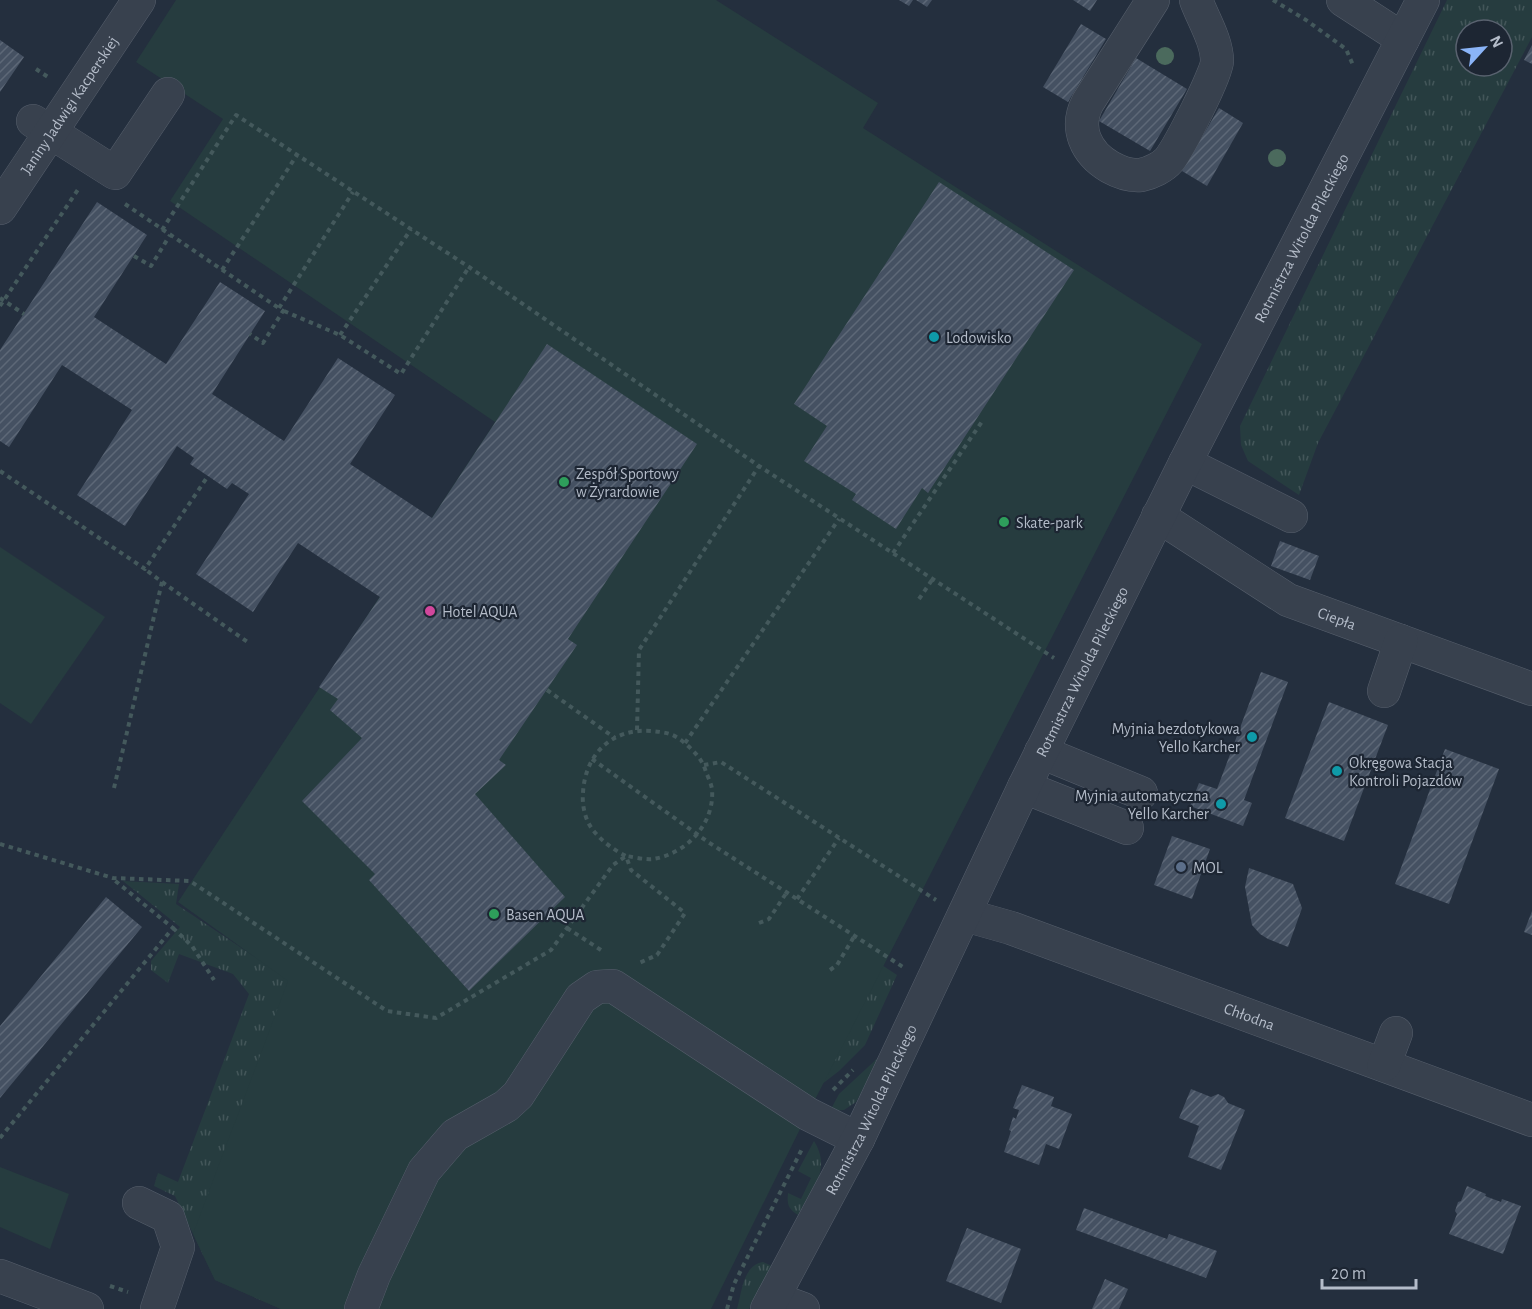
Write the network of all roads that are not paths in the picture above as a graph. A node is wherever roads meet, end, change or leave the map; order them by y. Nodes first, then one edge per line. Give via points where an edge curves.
1 (114, 0) edge
2 (140, 0) edge
3 (1153, 0) edge
4 (1197, 0) edge
5 (1343, 0) edge
6 (1423, 0) edge
7 (1403, 39) junction
8 (168, 94) dead end
9 (42, 126) junction
10 (0, 170) edge
11 (0, 208) edge
12 (1185, 463) junction
13 (1158, 516) junction
14 (1291, 516) dead end
15 (1401, 641) junction
16 (1532, 689) edge
17 (1384, 691) dead end
18 (1041, 752) junction
19 (1024, 787) junction
20 (1141, 794) dead end
21 (1127, 828) dead end
22 (965, 915) junction
23 (1396, 1033) dead end
24 (1384, 1065) junction
25 (1532, 1120) edge
26 (858, 1139) junction
27 (139, 1203) dead end
28 (0, 1276) edge
29 (770, 1304) edge
30 (87, 1309) edge
31 (157, 1309) edge
32 (361, 1309) edge
33 (803, 1309) edge

1 - 9 street, Janiny Jadwigi Kacperskiej
2 - 9 street, Janiny Jadwigi Kacperskiej
3 - 4 street via 1088,102 1082,120 1082,134 1091,152 1108,165 1141,175 1169,159 1216,67 1214,48
5 - 7 street
6 - 7 street, Rotmistrza Witolda Pileckiego
7 - 12 street, Rotmistrza Witolda Pileckiego
8 - 9 street via 115,173
9 - 10 street, Janiny Jadwigi Kacperskiej
9 - 11 street, Janiny Jadwigi Kacperskiej
12 - 13 street, Rotmistrza Witolda Pileckiego
12 - 14 street
13 - 15 street, Ciepła via 1288,600
13 - 18 street, Rotmistrza Witolda Pileckiego
15 - 16 street, Ciepła
15 - 17 street
18 - 19 street, Rotmistrza Witolda Pileckiego
18 - 20 street
19 - 21 street
19 - 22 street, Rotmistrza Witolda Pileckiego
22 - 24 street, Chłodna via 1011,928
22 - 26 street, Rotmistrza Witolda Pileckiego
23 - 24 street
24 - 25 street, Chłodna
26 - 29 street, Rotmistrza Witolda Pileckiego
26 - 32 street via 808,1113 613,986 597,987 581,998 518,1095 455,1135 424,1171
27 - 31 street via 168,1217 178,1247
28 - 30 street
29 - 33 street

